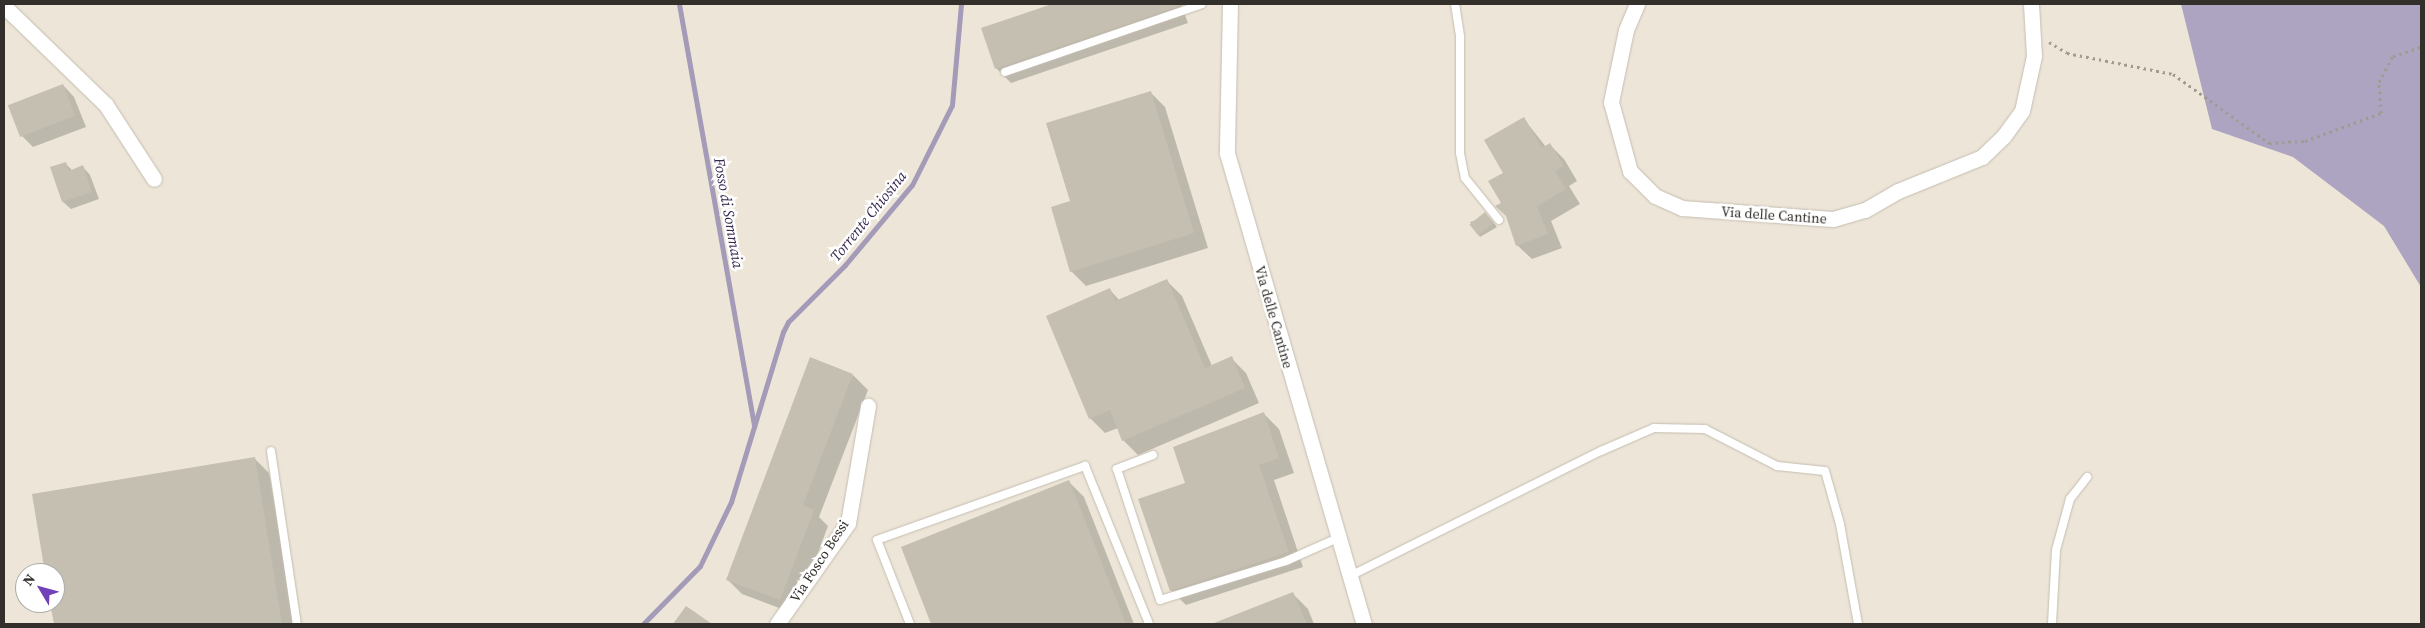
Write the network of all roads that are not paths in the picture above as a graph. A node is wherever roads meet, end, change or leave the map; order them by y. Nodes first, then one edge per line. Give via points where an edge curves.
1 (1202, 4) edge
2 (1230, 4) edge
3 (1455, 4) edge
4 (1637, 4) edge
5 (2031, 4) edge
6 (4, 6) edge
7 (1005, 72) dead end
8 (154, 180) dead end
9 (1499, 220) dead end
10 (868, 406) dead end
11 (272, 450) dead end
12 (1153, 455) dead end
13 (2087, 477) dead end
14 (1338, 538) junction
15 (1350, 576) junction
16 (297, 624) edge
17 (777, 624) edge
18 (910, 624) edge
19 (1149, 624) edge
20 (1364, 624) edge
21 (1858, 624) edge
22 (2052, 624) edge

1 - 7 lane
2 - 14 street, Via delle Cantine via 1227,153
3 - 9 lane via 1460,37 1460,153 1465,178
4 - 5 street, Via delle Cantine via 1626,30 1611,102 1630,171 1656,196 1682,208 1824,219 1865,210 1898,191 1982,157 2002,137 2022,111 2034,56
6 - 8 street via 106,105
10 - 17 street, Via Fosco Bessi via 848,523
11 - 16 lane
12 - 14 lane via 1117,469 1160,600 1286,561
13 - 22 lane via 2070,499 2056,550
14 - 15 street, Via delle Cantine
15 - 20 street, Via delle Cantine
15 - 21 lane via 1654,428 1705,429 1777,466 1825,471 1840,524
18 - 19 lane via 877,540 1084,466

